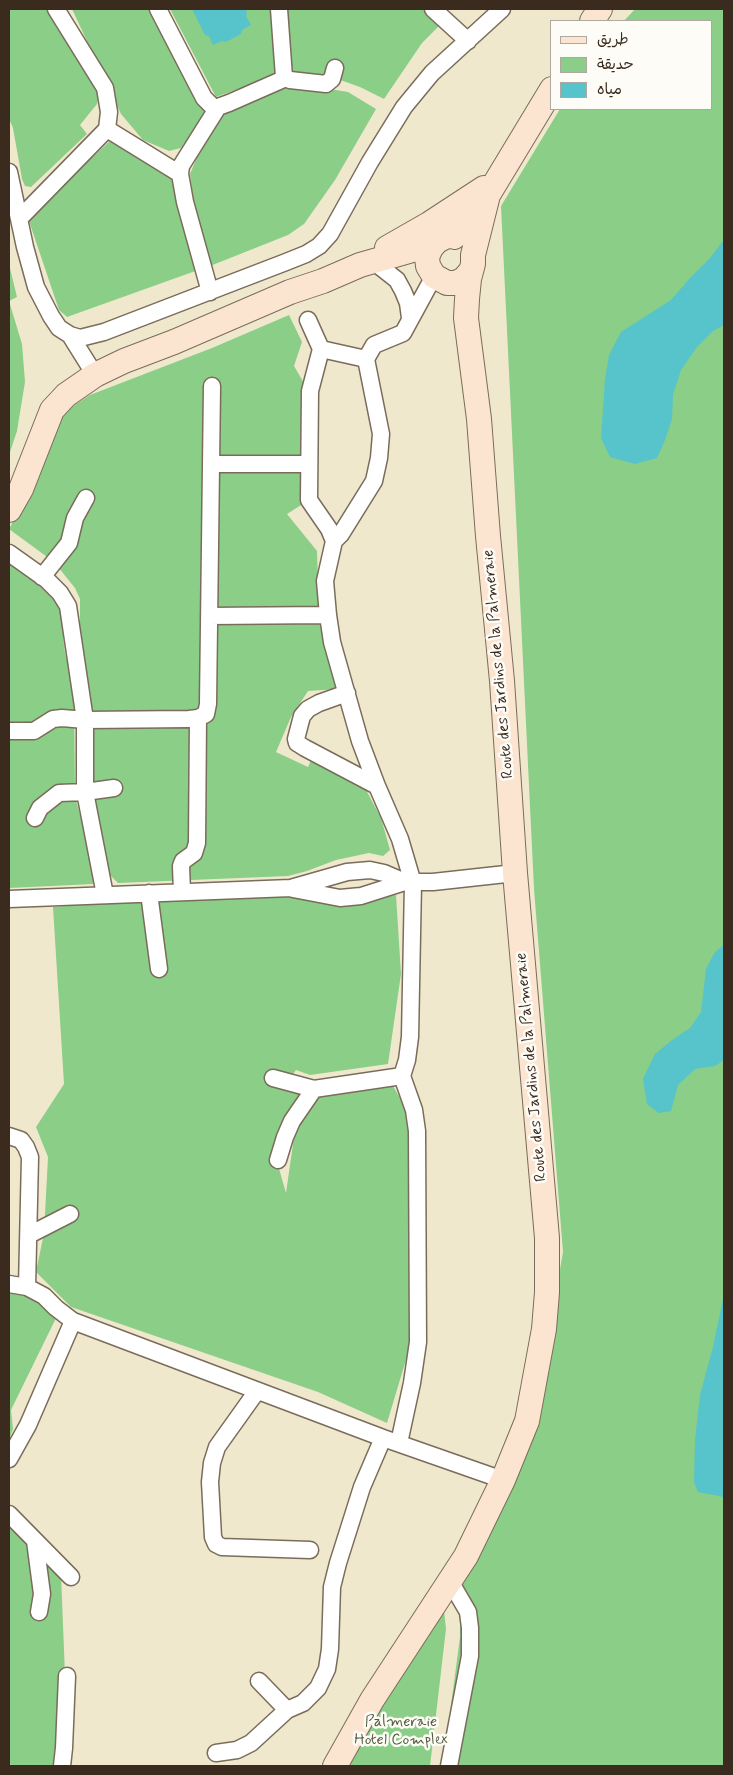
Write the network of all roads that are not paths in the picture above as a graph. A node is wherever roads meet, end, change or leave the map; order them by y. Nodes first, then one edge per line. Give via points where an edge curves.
1 (56, 9) edge
2 (158, 9) edge
3 (279, 9) edge
4 (433, 9) edge
5 (502, 9) edge
6 (468, 41) junction
7 (335, 68) dead end
8 (286, 78) junction
9 (550, 92) edge
10 (218, 107) junction
11 (107, 129) junction
12 (9, 172) edge
13 (180, 174) junction
14 (494, 186) junction
15 (20, 218) junction
16 (454, 237) junction
17 (472, 263) junction
18 (369, 265) junction
19 (435, 268) junction
20 (210, 292) junction
21 (410, 318) junction
22 (466, 318) junction
23 (308, 320) dead end
24 (70, 336) junction
25 (321, 350) junction
26 (366, 359) junction
27 (95, 375) junction
28 (212, 386) dead end
29 (211, 464) junction
30 (308, 464) junction
31 (86, 498) dead end
32 (9, 510) edge
33 (334, 540) junction
34 (9, 553) edge
35 (42, 577) junction
36 (210, 616) junction
37 (328, 616) junction
38 (347, 693) junction
39 (198, 718) junction
40 (85, 720) junction
41 (9, 731) edge
42 (377, 786) junction
43 (114, 788) dead end
44 (84, 792) junction
45 (35, 818) dead end
46 (515, 873) junction
47 (409, 883) junction
48 (291, 888) junction
49 (182, 892) junction
50 (149, 893) junction
51 (105, 895) junction
52 (9, 899) edge
53 (159, 969) dead end
54 (402, 1076) junction
55 (274, 1078) dead end
56 (314, 1090) junction
57 (9, 1136) edge
58 (278, 1160) dead end
59 (70, 1214) dead end
60 (29, 1235) junction
61 (9, 1284) edge
62 (27, 1287) junction
63 (73, 1320) junction
64 (257, 1390) junction
65 (382, 1438) junction
66 (399, 1443) junction
67 (9, 1459) edge
68 (503, 1480) junction
69 (9, 1514) edge
70 (35, 1541) junction
71 (310, 1550) dead end
72 (71, 1577) dead end
73 (450, 1581) junction
74 (39, 1612) dead end
75 (67, 1676) dead end
76 (259, 1681) dead end
77 (288, 1710) junction
78 (216, 1753) dead end
79 (62, 1766) edge
80 (335, 1766) edge
81 (449, 1766) edge

1 - 11 street via 105,88 109,112
2 - 10 street via 204,98 208,104
3 - 8 street via 282,68
4 - 6 street
5 - 6 street
6 - 20 street via 432,73 404,107 330,234 319,246
7 - 8 street via 332,79 326,84
8 - 10 street
9 - 14 street, Route des Jardins de la Palmeraie
10 - 13 street via 181,166
11 - 13 street
11 - 15 street
12 - 15 street
13 - 20 street
14 - 16 street, Route des Jardins de la Palmeraie
14 - 17 street, Route des Jardins de la Palmeraie
14 - 18 street via 467,200
15 - 24 street via 36,287 59,328
16 - 17 street via 469,246
16 - 19 street, Route des Jardins de la Palmeraie via 437,241
17 - 19 street via 464,279 456,283
17 - 22 street, Route des Jardins de la Palmeraie
18 - 19 street via 416,249
18 - 21 street via 397,280 404,291
18 - 27 street via 290,292
19 - 21 street
19 - 22 street, Route des Jardins de la Palmeraie
20 - 24 street via 104,332 80,338
21 - 26 street via 403,333 374,345
22 - 46 street, Route des Jardins de la Palmeraie via 479,419
23 - 25 street
24 - 27 street
25 - 26 street
25 - 30 street via 310,391
26 - 33 street via 381,434 379,458 374,481
27 - 32 street via 66,395 52,410 21,489
28 - 29 street
29 - 30 street
29 - 36 street
30 - 33 street via 309,500
31 - 35 street via 75,518 69,543
33 - 37 street via 325,581
34 - 35 street
35 - 40 street via 60,593 68,606
36 - 37 street
36 - 39 street via 208,704 206,714
37 - 38 street
38 - 42 street
38 - 42 street via 308,709 302,716 296,739 305,748
39 - 40 street
39 - 49 street via 197,843 194,852 181,866
40 - 41 street via 53,719 34,731
40 - 44 street
42 - 47 street via 400,839
43 - 44 street
44 - 45 street via 60,793 40,808
44 - 51 street
46 - 47 street
46 - 68 street, Route des Jardins de la Palmeraie via 547,1238 547,1292 537,1375 527,1421
47 - 48 street via 361,896 340,898
47 - 48 street via 370,870 347,872
47 - 54 street via 410,1037
48 - 49 street
49 - 50 street
50 - 51 street
50 - 53 street
51 - 52 street
54 - 56 street
54 - 66 street via 414,1110 417,1131 418,1342
55 - 56 street
56 - 58 street via 292,1120
57 - 60 street via 21,1140 30,1157
59 - 60 street
60 - 62 street
61 - 62 street
62 - 63 street via 44,1296
63 - 64 street
63 - 67 street via 28,1425
64 - 65 street
64 - 71 street via 217,1447 212,1463 213,1537 222,1547
65 - 66 street
65 - 77 street via 362,1487 332,1587 327,1669 318,1688 303,1703
66 - 68 street
68 - 73 street, Route des Jardins de la Palmeraie via 466,1556
69 - 70 street
70 - 72 street
70 - 74 street via 42,1594
73 - 80 street, Route des Jardins de la Palmeraie via 372,1700
73 - 81 street via 468,1612 470,1656
75 - 79 street
76 - 77 street
77 - 78 street via 251,1743 237,1750

